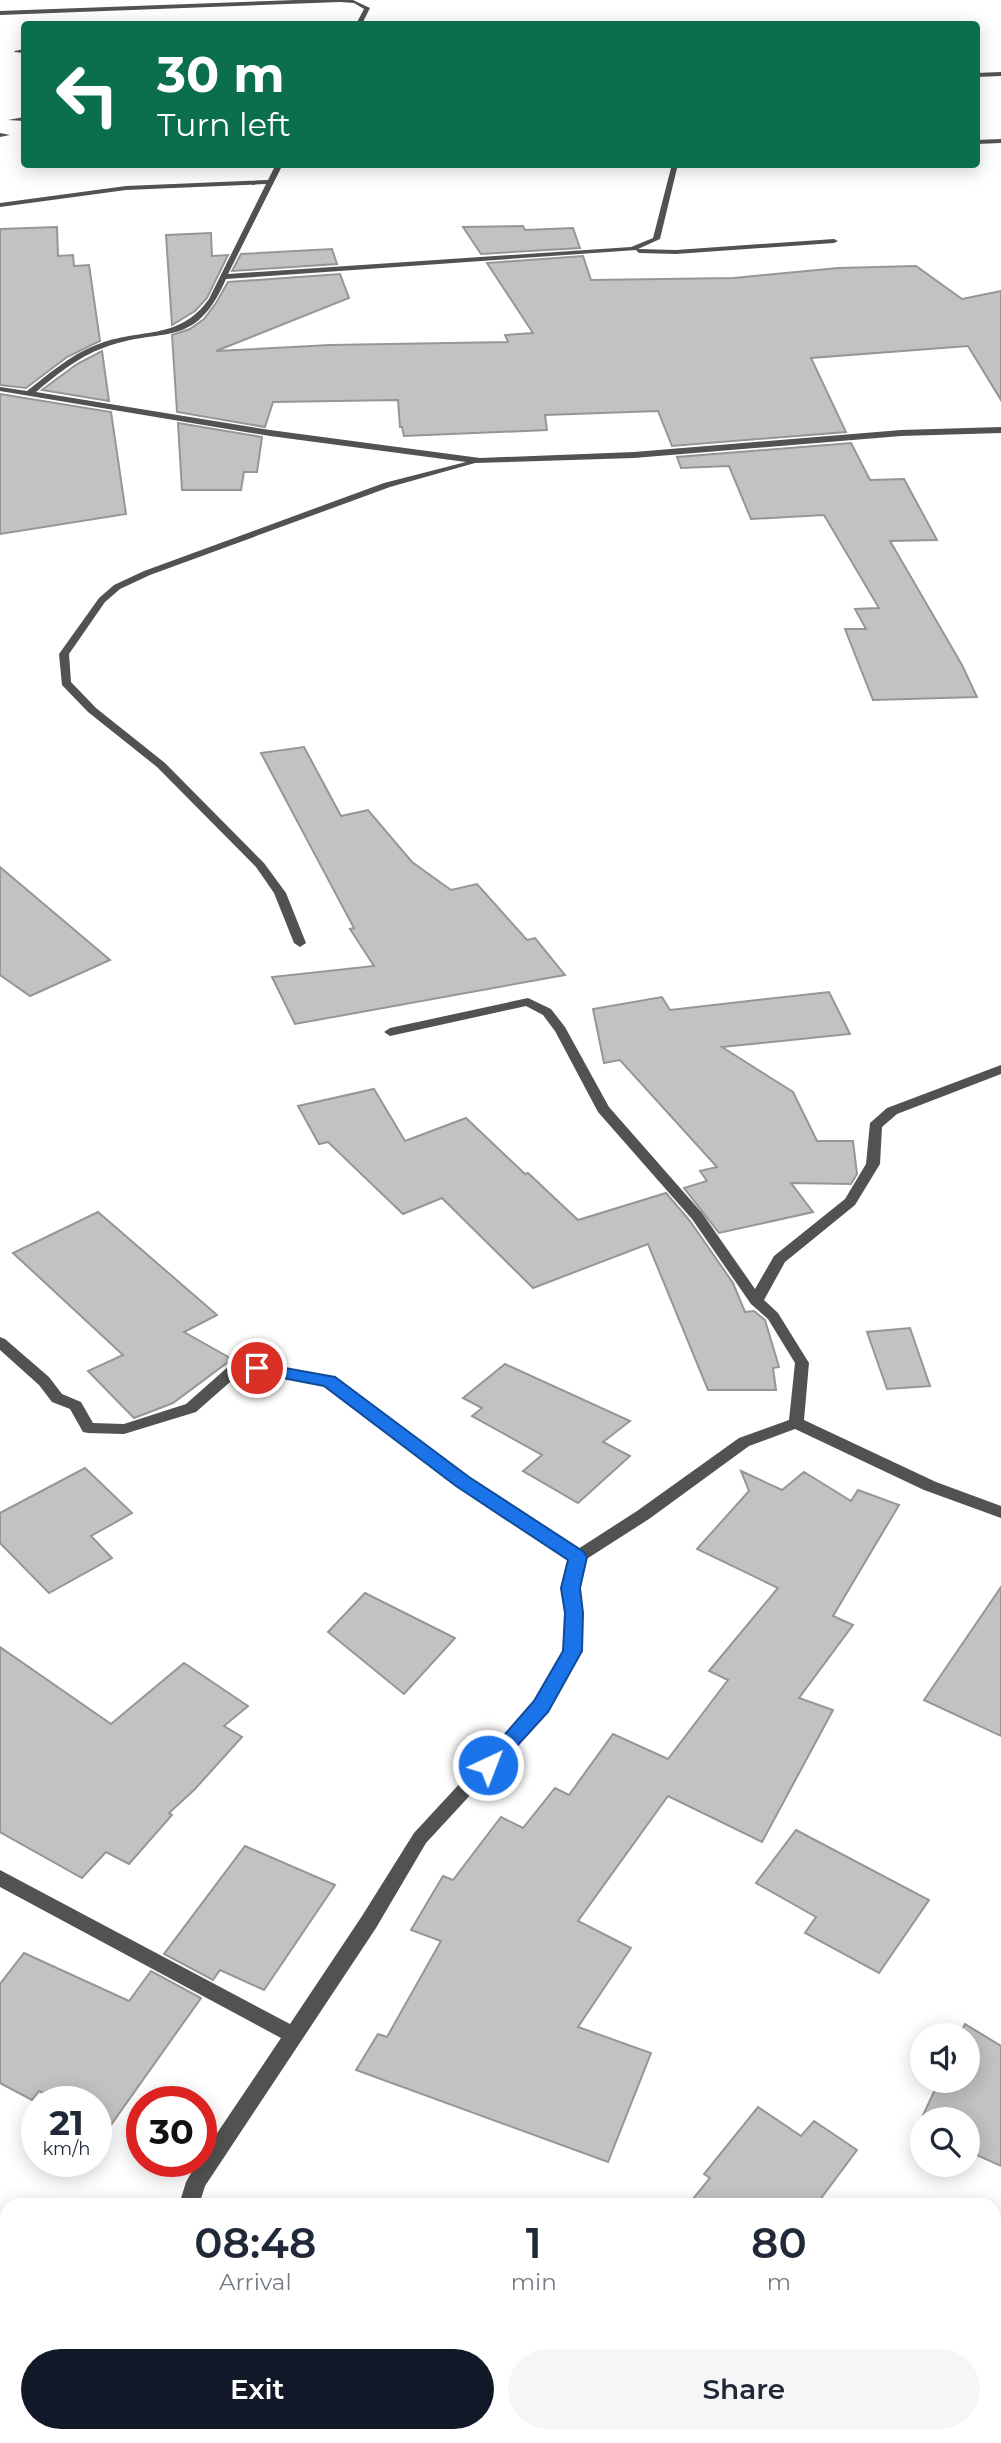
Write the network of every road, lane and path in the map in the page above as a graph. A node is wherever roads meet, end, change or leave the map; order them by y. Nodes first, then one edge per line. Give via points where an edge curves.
1 (0, 13) edge
2 (360, 21) edge
3 (21, 51) edge
4 (16, 52) dead end
5 (1001, 74) edge
6 (980, 75) edge
7 (21, 119) edge
8 (11, 120) dead end
9 (1001, 141) edge
10 (980, 142) edge
11 (278, 168) edge
12 (674, 168) edge
13 (271, 182) junction
14 (0, 205) edge
15 (834, 241) dead end
16 (620, 251) junction
17 (223, 276) junction
18 (0, 389) edge
19 (30, 393) junction
20 (1001, 430) edge
21 (480, 461) junction
22 (300, 943) dead end
23 (390, 1032) dead end
24 (1001, 1069) edge
25 (756, 1301) junction
26 (0, 1342) edge
27 (796, 1423) junction
28 (1001, 1512) edge
29 (578, 1557) junction
30 (0, 1878) edge
31 (294, 2036) junction
32 (191, 2198) edge

1 - 2 street via 340,0 367,8
3 - 4 street
5 - 6 street
7 - 8 street
9 - 10 street
11 - 13 street
12 - 16 street via 656,239
13 - 14 street via 126,188
13 - 17 street
15 - 16 street via 676,252
16 - 17 street
17 - 19 street via 203,317 161,334 136,335 99,346
18 - 19 street
19 - 21 street via 270,433
20 - 21 street
21 - 22 street via 387,485 147,573 102,600 64,654 66,683 161,765 260,866 280,893
23 - 25 street via 528,1002 542,1007 561,1030 603,1109 697,1216
24 - 25 street via 892,1111 875,1126 873,1164 850,1202 779,1259
25 - 27 street via 773,1316 802,1363
26 - 29 street via 57,1398 76,1406 88,1428 124,1429 191,1408 242,1368 329,1381 463,1481
27 - 28 street via 930,1486
27 - 29 street via 744,1442
29 - 31 street via 570,1588 572,1651 541,1707 420,1839
30 - 31 street
31 - 32 street via 197,2182

